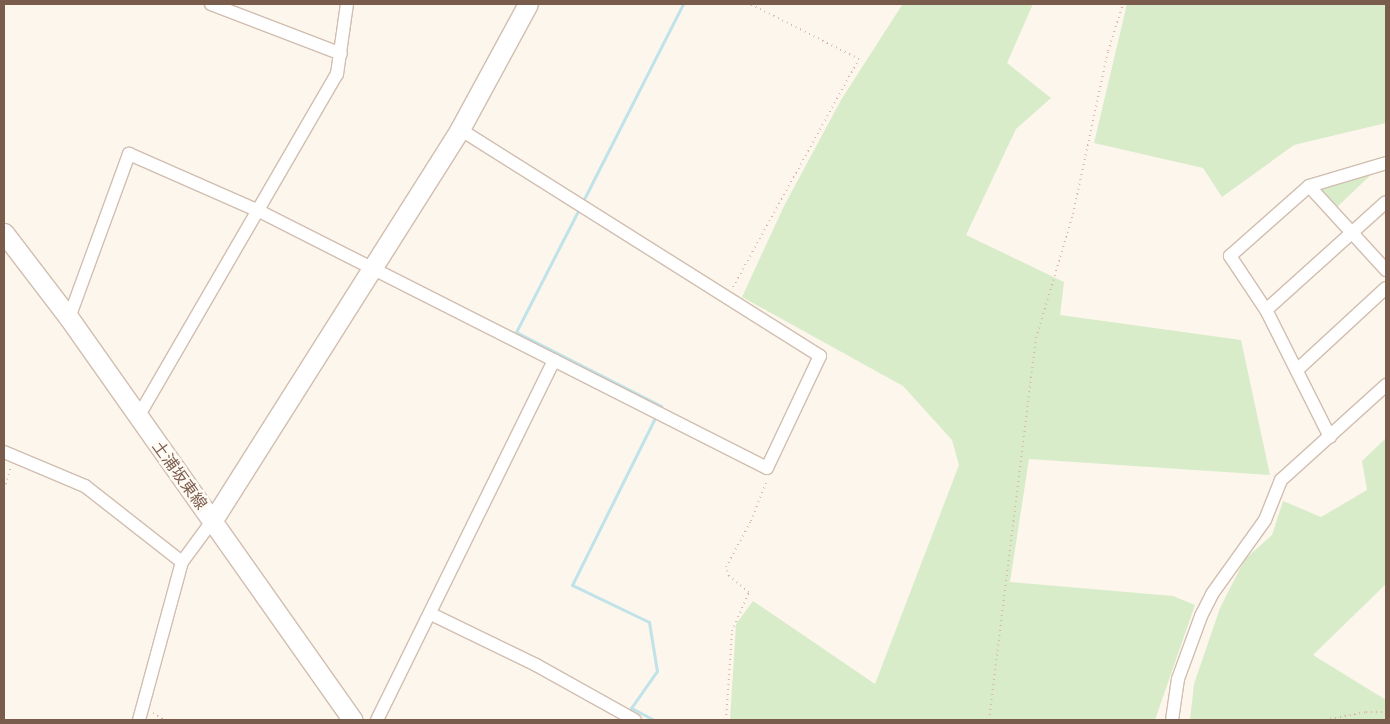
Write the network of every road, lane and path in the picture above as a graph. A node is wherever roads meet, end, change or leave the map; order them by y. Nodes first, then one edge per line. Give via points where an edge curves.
1 (211, 4) edge
2 (347, 4) edge
3 (526, 4) edge
4 (750, 4) edge
5 (1123, 4) edge
6 (341, 54) junction
7 (460, 129) junction
8 (1386, 163) edge
9 (1309, 186) junction
10 (1386, 202) edge
11 (259, 211) junction
12 (4, 233) edge
13 (1352, 233) junction
14 (373, 267) junction
15 (1386, 270) edge
16 (1386, 288) edge
17 (728, 295) junction
18 (1266, 310) junction
19 (69, 318) junction
20 (554, 360) junction
21 (1296, 370) junction
22 (1386, 384) edge
23 (138, 417) junction
24 (1330, 437) junction
25 (9, 454) edge
26 (767, 468) junction
27 (4, 489) edge
28 (213, 520) junction
29 (182, 562) junction
30 (430, 614) junction
31 (1386, 712) edge
32 (139, 720) edge
33 (353, 720) edge
34 (377, 720) edge
35 (635, 720) edge
36 (726, 720) edge
37 (989, 720) edge
38 (1172, 720) edge
39 (1326, 720) edge

1 - 6 street
2 - 6 street
3 - 7 street
4 - 17 path via 859,59
5 - 37 path via 1108,51 1073,214 1036,338
6 - 11 street via 338,74
7 - 14 street
7 - 17 street
8 - 9 street
9 - 13 street
9 - 18 street via 1230,256
10 - 13 street
11 - 14 street
11 - 19 street via 130,154
11 - 23 street
12 - 19 street, 土浦坂東線
13 - 15 street
13 - 18 street
14 - 20 street
14 - 28 street
16 - 21 street
17 - 26 street via 820,356
18 - 21 street
19 - 23 street, 土浦坂東線
20 - 26 street
20 - 30 street
21 - 24 street
22 - 24 street
23 - 28 street, 土浦坂東線
24 - 38 street via 1281,480 1265,520 1212,594 1178,679
25 - 27 path
25 - 29 street via 85,486
26 - 36 path via 767,480 751,521 726,567 729,576 749,592 732,631
28 - 29 street
28 - 33 street, 土浦坂東線
29 - 32 street
30 - 34 street
30 - 35 street via 536,665
31 - 39 path via 1366,712

